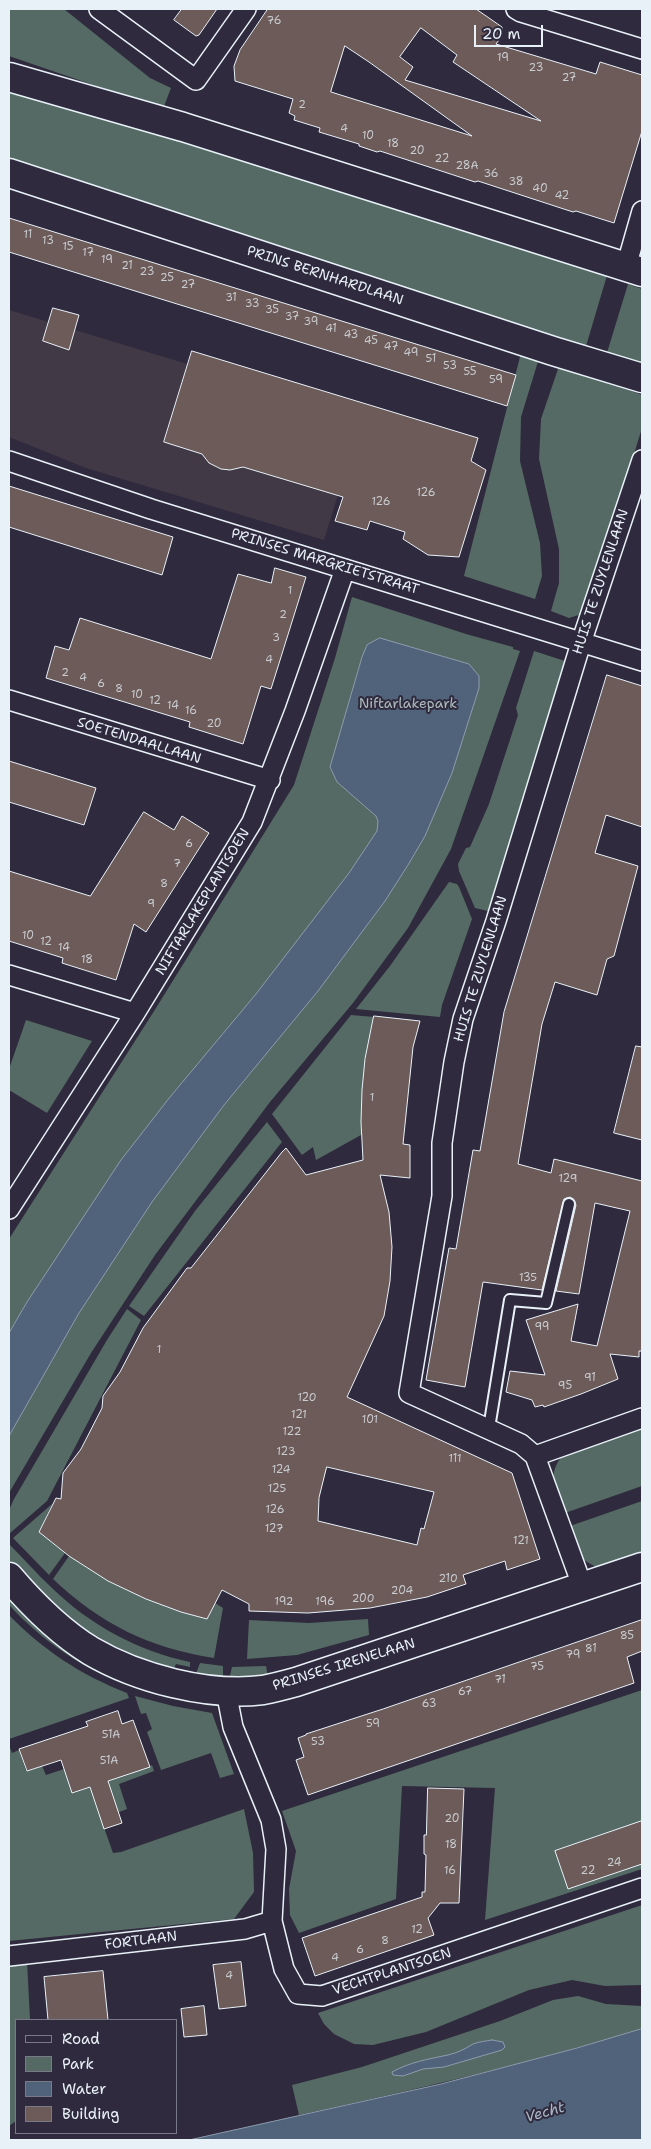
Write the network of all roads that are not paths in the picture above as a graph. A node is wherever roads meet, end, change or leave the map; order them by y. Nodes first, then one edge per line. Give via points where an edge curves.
1 (100, 9) edge
2 (246, 9) edge
3 (516, 9) edge
4 (642, 49) edge
5 (9, 77) edge
6 (9, 173) edge
7 (642, 211) edge
8 (634, 270) edge
9 (642, 378) edge
10 (642, 460) edge
11 (9, 461) edge
12 (345, 570) junction
13 (581, 643) junction
14 (642, 661) edge
15 (9, 700) edge
16 (270, 780) junction
17 (9, 975) edge
18 (135, 1013) junction
19 (569, 1204) dead end
20 (9, 1209) edge
21 (642, 1418) edge
22 (489, 1428) junction
23 (535, 1456) junction
24 (642, 1567) edge
25 (9, 1577) edge
26 (583, 1588) junction
27 (226, 1691) junction
28 (642, 1888) edge
29 (272, 1921) junction
30 (9, 1956) edge

1 - 2 street via 196,80
3 - 4 street
5 - 8 street via 183,127
6 - 9 street, PRINS BERNHARDLAAN
7 - 8 street
10 - 13 street, HUIS TE ZUYLENLAAN
11 - 12 street, PRINSES MARGRIETSTRAAT
12 - 13 street, PRINSES MARGRIETSTRAAT
12 - 16 street, NIFTARLAKEPLANTSOEN
13 - 14 street, PRINSES MARGRIETSTRAAT
13 - 22 street, HUIS TE ZUYLENLAAN via 464,1019 454,1062 442,1144 442,1196 409,1394
15 - 16 street, SOETENDAALLAAN
16 - 18 street, NIFTARLAKEPLANTSOEN via 252,822
17 - 18 street
18 - 20 street, NIFTARLAKEPLANTSOEN
19 - 22 lane via 546,1303 510,1300
21 - 23 street
22 - 23 street, HUIS TE ZUYLENLAAN via 521,1444
23 - 26 street
24 - 26 street, PRINSES IRENELAAN
25 - 27 street, PRINSES IRENELAAN via 44,1613 90,1650 157,1679
26 - 27 street, PRINSES IRENELAAN via 296,1682 262,1690
27 - 29 street, VECHTPLANTSOEN via 234,1727 271,1820 276,1849
28 - 29 street, VECHTPLANTSOEN via 322,1996 298,1994 284,1969
29 - 30 street, FORTLAAN via 244,1928

